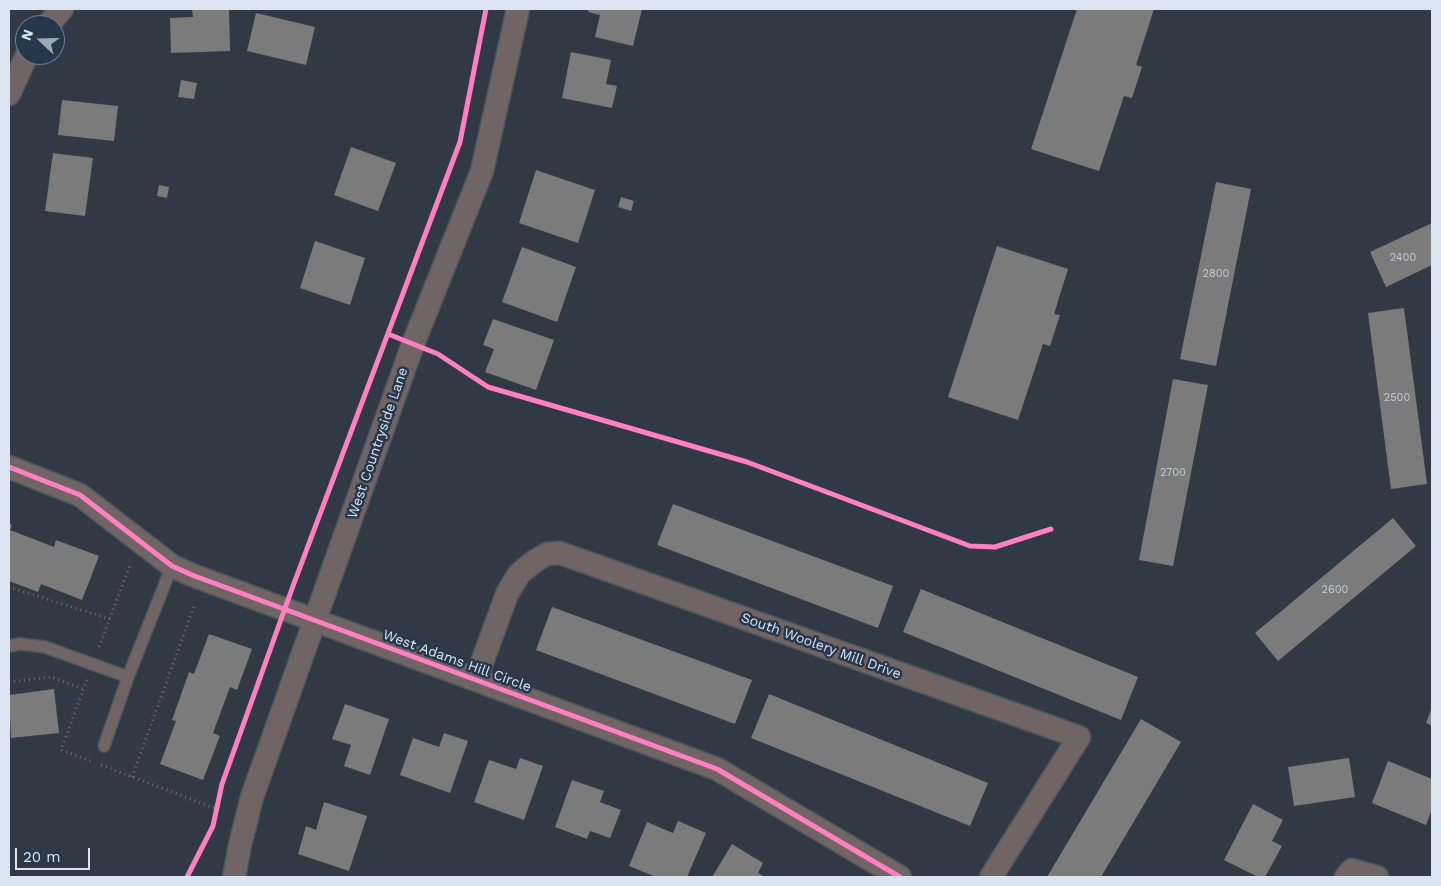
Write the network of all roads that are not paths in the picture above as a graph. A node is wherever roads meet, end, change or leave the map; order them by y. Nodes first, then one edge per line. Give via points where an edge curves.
1 (518, 9) edge
2 (22, 65) edge
3 (9, 94) edge
4 (9, 468) edge
5 (172, 566) junction
6 (316, 621) junction
7 (9, 646) edge
8 (128, 677) junction
9 (476, 679) junction
10 (104, 746) dead end
11 (234, 877) edge
12 (900, 877) edge
13 (990, 877) edge
14 (1346, 877) edge
15 (1377, 877) edge

1 - 6 street, West Countryside Lane via 482,171 413,344
2 - 3 street
4 - 5 street, West Adams Hill Circle via 80,495
5 - 6 street, West Adams Hill Circle
5 - 8 lane
6 - 9 street, West Adams Hill Circle
6 - 11 street, West Countryside Lane via 252,798
7 - 8 lane via 45,647
8 - 10 lane
9 - 12 street, West Adams Hill Circle via 717,769
9 - 13 street, South Woolery Mill Drive via 507,594 519,574 547,554 560,553 1079,737
14 - 15 street via 1352,870

